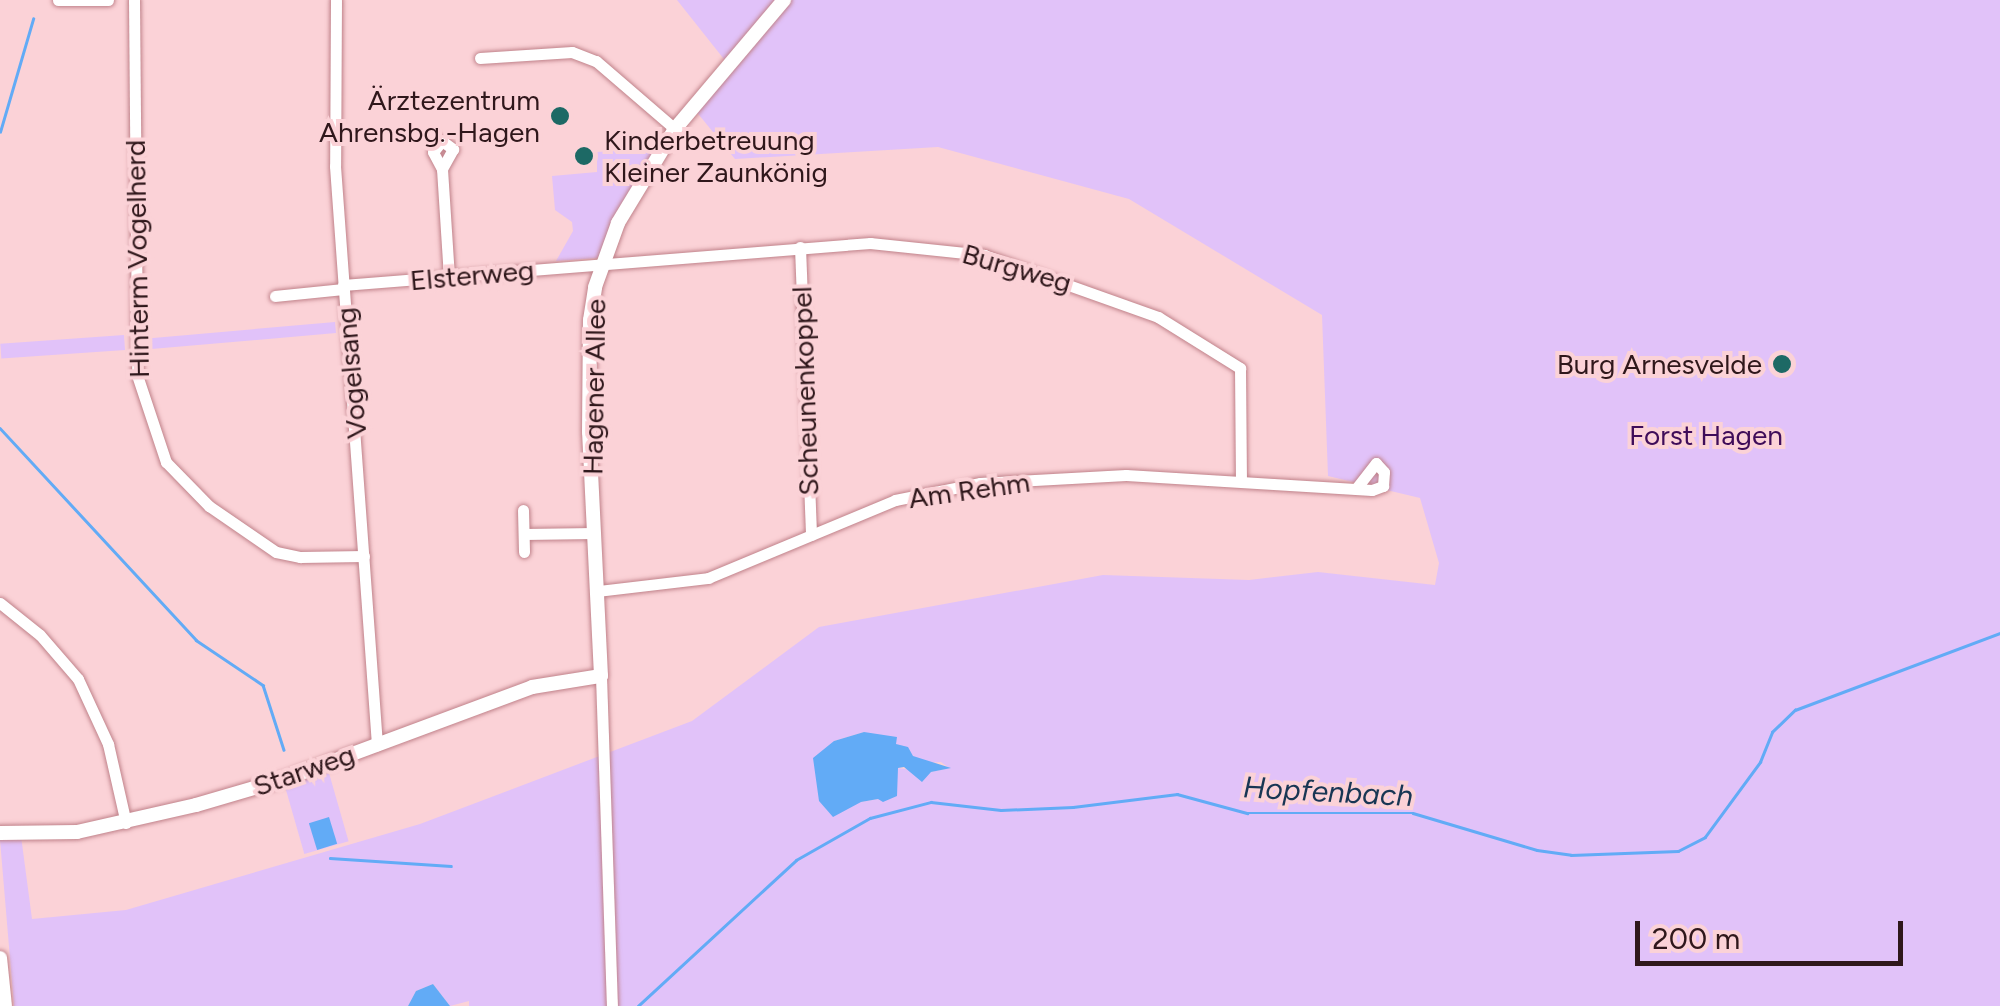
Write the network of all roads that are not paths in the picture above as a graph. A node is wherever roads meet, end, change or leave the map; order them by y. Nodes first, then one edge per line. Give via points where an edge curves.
1 (58, 0) edge
2 (108, 0) edge
3 (134, 0) edge
4 (336, 0) edge
5 (784, 0) edge
6 (480, 58) dead end
7 (674, 129) junction
8 (442, 169) dead end
9 (800, 247) junction
10 (601, 264) junction
11 (449, 277) junction
12 (343, 287) junction
13 (275, 296) dead end
14 (1241, 480) junction
15 (1357, 486) dead end
16 (523, 510) dead end
17 (524, 534) junction
18 (594, 534) junction
19 (811, 535) junction
20 (524, 552) dead end
21 (364, 556) junction
22 (598, 591) junction
23 (0, 603) edge
24 (601, 676) junction
25 (377, 745) junction
26 (126, 823) junction
27 (0, 833) edge
28 (0, 958) edge
29 (5, 1006) edge
30 (612, 1006) edge

1 - 2 street
3 - 21 street, Hinterm Vogelherd via 137,375 166,462 208,506 276,552
4 - 12 street, Vogelsang via 334,130
5 - 7 street, Hagener Allee
6 - 7 street via 572,52 596,61
7 - 10 street, Hagener Allee via 632,196
8 - 11 street
9 - 10 street, Burgweg
9 - 14 street, Burgweg via 870,243 984,255 1158,317 1240,368
9 - 19 street, Scheunenkoppel
10 - 11 street, Elsterweg
10 - 18 street, Hagener Allee via 589,345
11 - 12 street, Elsterweg
12 - 13 street, Elsterweg
12 - 21 street, Vogelsang
14 - 15 street, Am Rehm
14 - 19 street, Am Rehm via 1126,475 980,483 895,500
16 - 17 street
17 - 18 street
17 - 20 street
18 - 22 street, Hagener Allee
19 - 22 street, Am Rehm via 708,578
21 - 25 street, Vogelsang
22 - 24 street, Hagener Allee
23 - 26 street via 52,647 84,690 108,744
24 - 25 street, Starweg via 532,687
24 - 30 street, Hagener Allee
25 - 26 street, Starweg via 285,779
26 - 27 street, Starweg via 77,832
28 - 29 street

